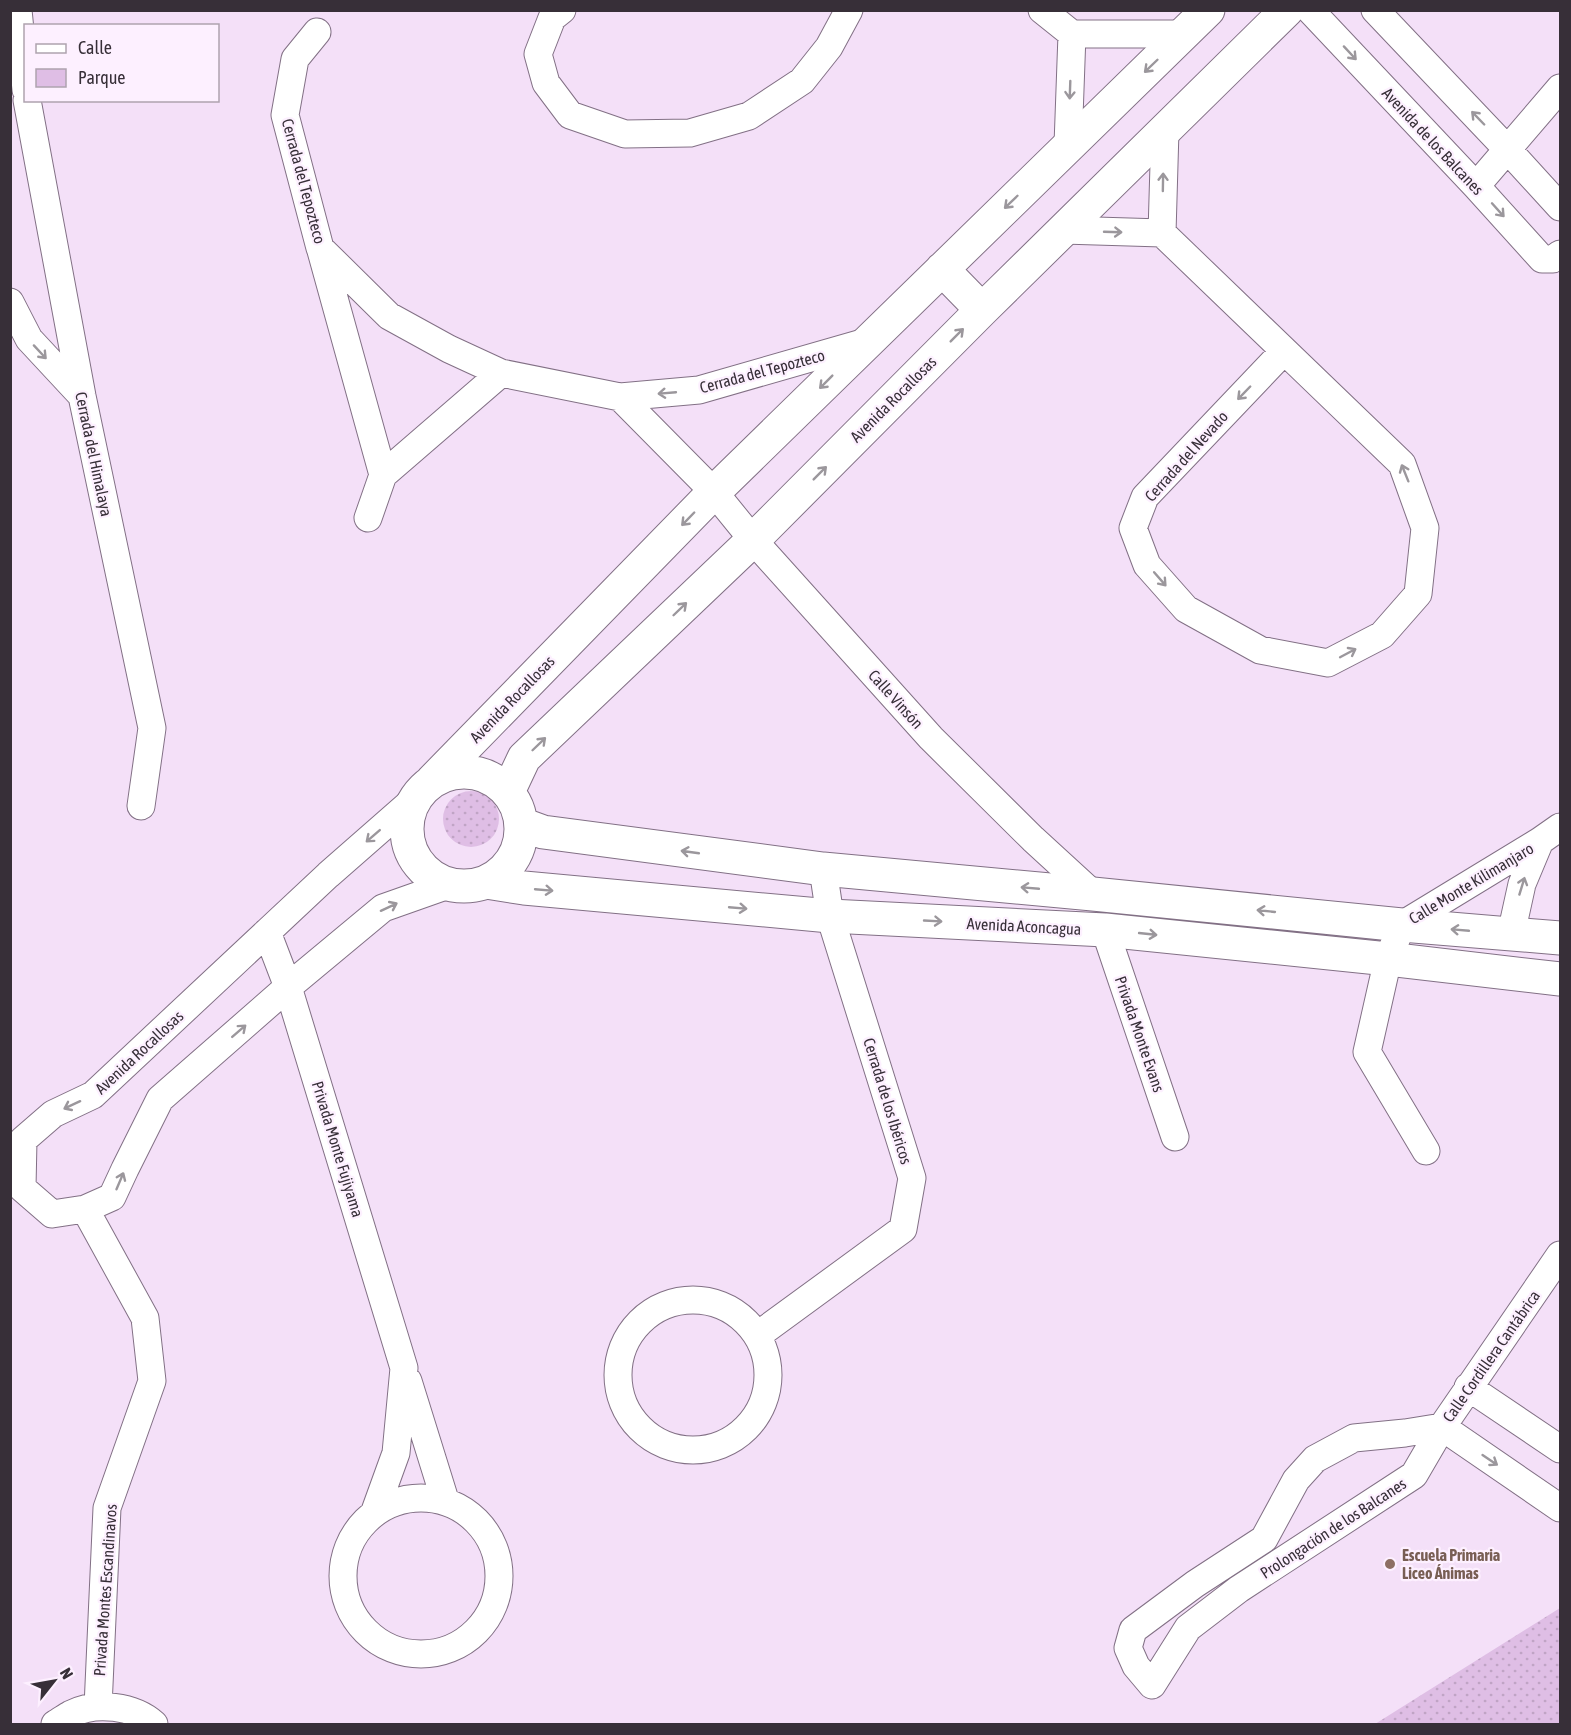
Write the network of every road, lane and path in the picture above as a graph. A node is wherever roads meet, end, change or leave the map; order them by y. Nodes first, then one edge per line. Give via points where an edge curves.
1 (18, 10) edge
2 (562, 10) edge
3 (849, 10) edge
4 (1042, 10) edge
5 (1208, 10) edge
6 (1287, 10) edge
7 (1310, 10) edge
8 (1375, 10) edge
9 (317, 32) dead end
10 (1072, 34) junction
11 (1184, 34) junction
12 (24, 70) edge
13 (1560, 88) edge
14 (24, 102) edge
15 (26, 102) edge
16 (10, 120) edge
17 (1165, 130) junction
18 (1068, 146) junction
19 (1508, 149) junction
20 (1476, 186) junction
21 (1560, 207) edge
22 (1063, 230) junction
23 (1162, 233) junction
24 (320, 248) junction
25 (1560, 254) edge
26 (942, 269) junction
27 (10, 302) edge
28 (982, 310) junction
29 (866, 342) junction
30 (1284, 351) junction
31 (501, 373) junction
32 (81, 396) junction
33 (621, 397) junction
34 (382, 475) junction
35 (714, 492) junction
36 (368, 518) dead end
37 (753, 540) junction
38 (425, 789) junction
39 (508, 792) junction
40 (141, 806) dead end
41 (521, 824) junction
42 (1550, 834) edge
43 (823, 870) junction
44 (486, 882) junction
45 (451, 884) junction
46 (1093, 894) junction
47 (830, 916) junction
48 (1402, 925) junction
49 (1105, 930) junction
50 (267, 932) junction
51 (1510, 934) junction
52 (1560, 938) edge
53 (1388, 959) junction
54 (1560, 980) edge
55 (288, 987) junction
56 (17, 1134) edge
57 (1175, 1137) dead end
58 (1426, 1152) dead end
59 (85, 1209) junction
60 (1560, 1255) edge
61 (758, 1335) junction
62 (404, 1368) junction
63 (1468, 1387) junction
64 (1442, 1427) junction
65 (1560, 1449) edge
66 (445, 1500) junction
67 (1560, 1508) edge
68 (375, 1511) junction
69 (98, 1707) junction
70 (55, 1725) edge
71 (154, 1725) edge

1 - 12 street
2 - 3 street via 552,18 538,54 546,83 570,116 625,134 690,133 749,116 802,81 829,46
4 - 10 street
5 - 11 street, Avenida Rocallosas
6 - 17 street, Avenida Rocallosas
7 -> 20 street, Avenida de los Balcanes
19 -> 8 street
9 - 24 street, Cerrada del Tepozteco via 295,59 285,115
10 - 11 street
10 -> 18 street
11 -> 18 street, Avenida Rocallosas
13 - 19 street
14 - 16 street
15 - 32 street, Cerrada del Himalaya
17 - 22 street, Avenida Rocallosas
23 -> 17 street
18 -> 26 street, Avenida Rocallosas
19 - 20 street
19 - 21 street
20 -> 25 street, Avenida de los Balcanes via 1542,259
22 -> 23 street
22 - 28 street, Avenida Rocallosas
23 - 30 street, Cerrada del Nevado
24 - 31 street, Cerrada del Tepozteco via 389,316
24 - 34 street
26 - 28 street
26 - 29 street, Avenida Rocallosas
27 -> 32 street via 29,339
37 -> 28 street, Avenida Rocallosas
29 -> 33 street, Cerrada del Tepozteco via 699,390
29 -> 35 street, Avenida Rocallosas
30 -> 30 street, Cerrada del Nevado via 1145,497 1133,528 1147,565 1186,609 1260,650 1328,663 1382,635 1418,594 1425,528 1402,464
31 - 33 street, Cerrada del Tepozteco
31 - 34 street
32 - 40 street, Cerrada del Himalaya via 152,728
33 - 35 street
34 - 36 street
35 - 37 street, Calle Vinsón
35 -> 38 street, Avenida Rocallosas
39 -> 37 street, Avenida Rocallosas via 524,758
37 - 46 street, Calle Vinsón via 931,738
38 - 39 street via 448,774 464,771 480,774
38 - 45 street via 410,813 411,849 434,878
38 -> 50 street, Avenida Rocallosas
39 - 41 street
43 -> 41 street via 543,832
41 - 44 street via 520,842 513,859
42 - 48 street, Calle Monte Kilimanjaro
51 -> 42 street, Calle Monte Kilimanjaro via 1522,884
46 -> 43 street
43 - 47 street, Cerrada de los Ibéricos
44 - 45 street via 469,886
44 -> 47 street, Avenida Aconcagua
55 -> 45 street, Avenida Rocallosas via 383,908
48 -> 46 street
47 -> 49 street, Avenida Aconcagua
47 - 61 street, Cerrada de los Ibéricos via 912,1178 903,1229
51 -> 48 street
48 - 53 street
49 -> 53 street, Avenida Aconcagua
49 - 57 street, Privada Monte Evans
50 - 55 street, Privada Monte Fujiyama
50 -> 56 street, Avenida Rocallosas via 93,1095
51 - 52 street
53 - 54 street, Avenida Aconcagua
53 - 58 street via 1367,1052
59 -> 55 street, Avenida Rocallosas via 112,1197 160,1099
55 - 62 street, Privada Monte Fujiyama
56 - 59 street, Avenida Rocallosas via 22,1188 52,1214
59 - 69 street, Privada Montes Escandinavos via 145,1318 152,1381 107,1508
60 - 63 street, Calle Cordillera Cantábrica
61 - 61 street via 741,1316 719,1304 694,1299 669,1302 647,1314 630,1332 623,1347 617,1379 622,1404 636,1425 655,1441 679,1450 704,1451 728,1443 748,1428 762,1408 768,1383 767,1359
62 - 66 street, Privada Monte Fujiyama
62 - 68 street, Privada Monte Fujiyama via 396,1453
63 - 64 street, Calle Cordillera Cantábrica
63 - 65 street
64 - 64 street, Prolongación de los Balcanes via 1354,1437 1315,1460 1296,1479 1264,1539 1133,1630 1128,1648 1136,1666 1152,1685 1188,1628 1239,1589 1414,1475
64 -> 67 street
66 - 68 street, Privada Monte Fujiyama via 397,1500
66 - 68 street, Privada Monte Fujiyama via 469,1513 486,1532 498,1556 500,1582 494,1608 480,1630 459,1646 434,1654 408,1654 383,1645 363,1628 348,1606 342,1580 345,1554 356,1530
69 - 70 street via 73,1713
69 - 71 street via 124,1709

